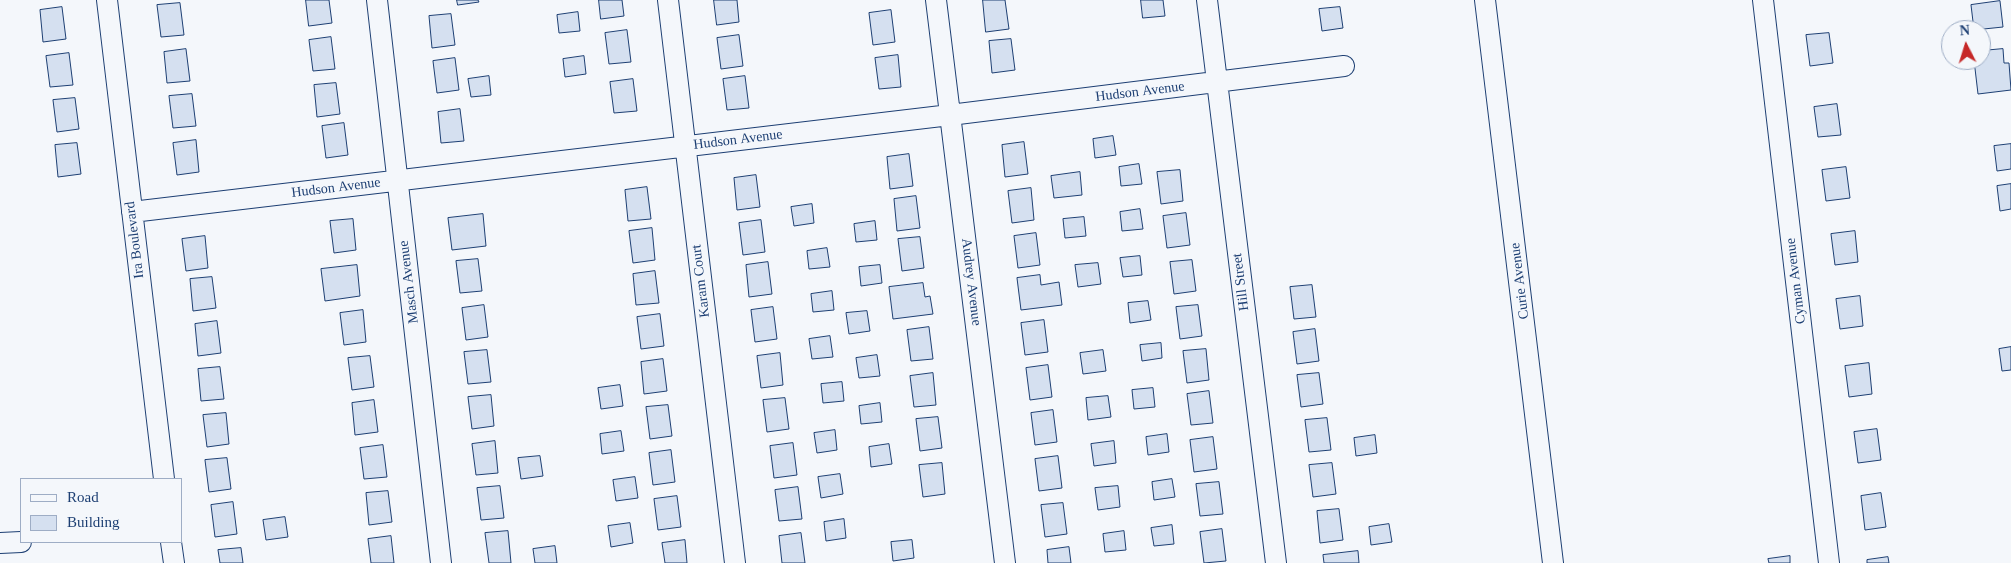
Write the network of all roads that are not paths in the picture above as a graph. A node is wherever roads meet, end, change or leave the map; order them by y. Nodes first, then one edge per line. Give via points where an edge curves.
1 (108, 0) edge
2 (377, 0) edge
3 (668, 0) edge
4 (936, 0) edge
5 (1208, 0) edge
6 (1485, 0) edge
7 (1763, 0) edge
8 (1344, 66) dead end
9 (1217, 82) junction
10 (950, 115) junction
11 (685, 147) junction
12 (397, 181) junction
13 (132, 212) junction
14 (164, 478) edge
15 (20, 542) edge
16 (0, 543) edge
17 (171, 543) edge
18 (174, 563) edge
19 (442, 563) edge
20 (735, 563) edge
21 (1005, 563) edge
22 (1276, 563) edge
23 (1553, 563) edge
24 (1829, 563) edge

1 - 13 street, Ira Boulevard
2 - 12 street, Masch Avenue
3 - 11 street, Karam Court
4 - 10 street, Audrey Avenue
5 - 9 street, Hill Street
6 - 23 street, Curie Avenue
7 - 24 street, Cyman Avenue
8 - 9 street, Hudson Avenue
9 - 10 street, Hudson Avenue
9 - 22 street, Hill Street
10 - 11 street, Hudson Avenue
10 - 21 street, Audrey Avenue
11 - 12 street, Hudson Avenue
11 - 20 street, Karam Court
12 - 13 street, Hudson Avenue
12 - 19 street, Masch Avenue
13 - 14 street, Ira Boulevard
15 - 16 street
17 - 18 street

